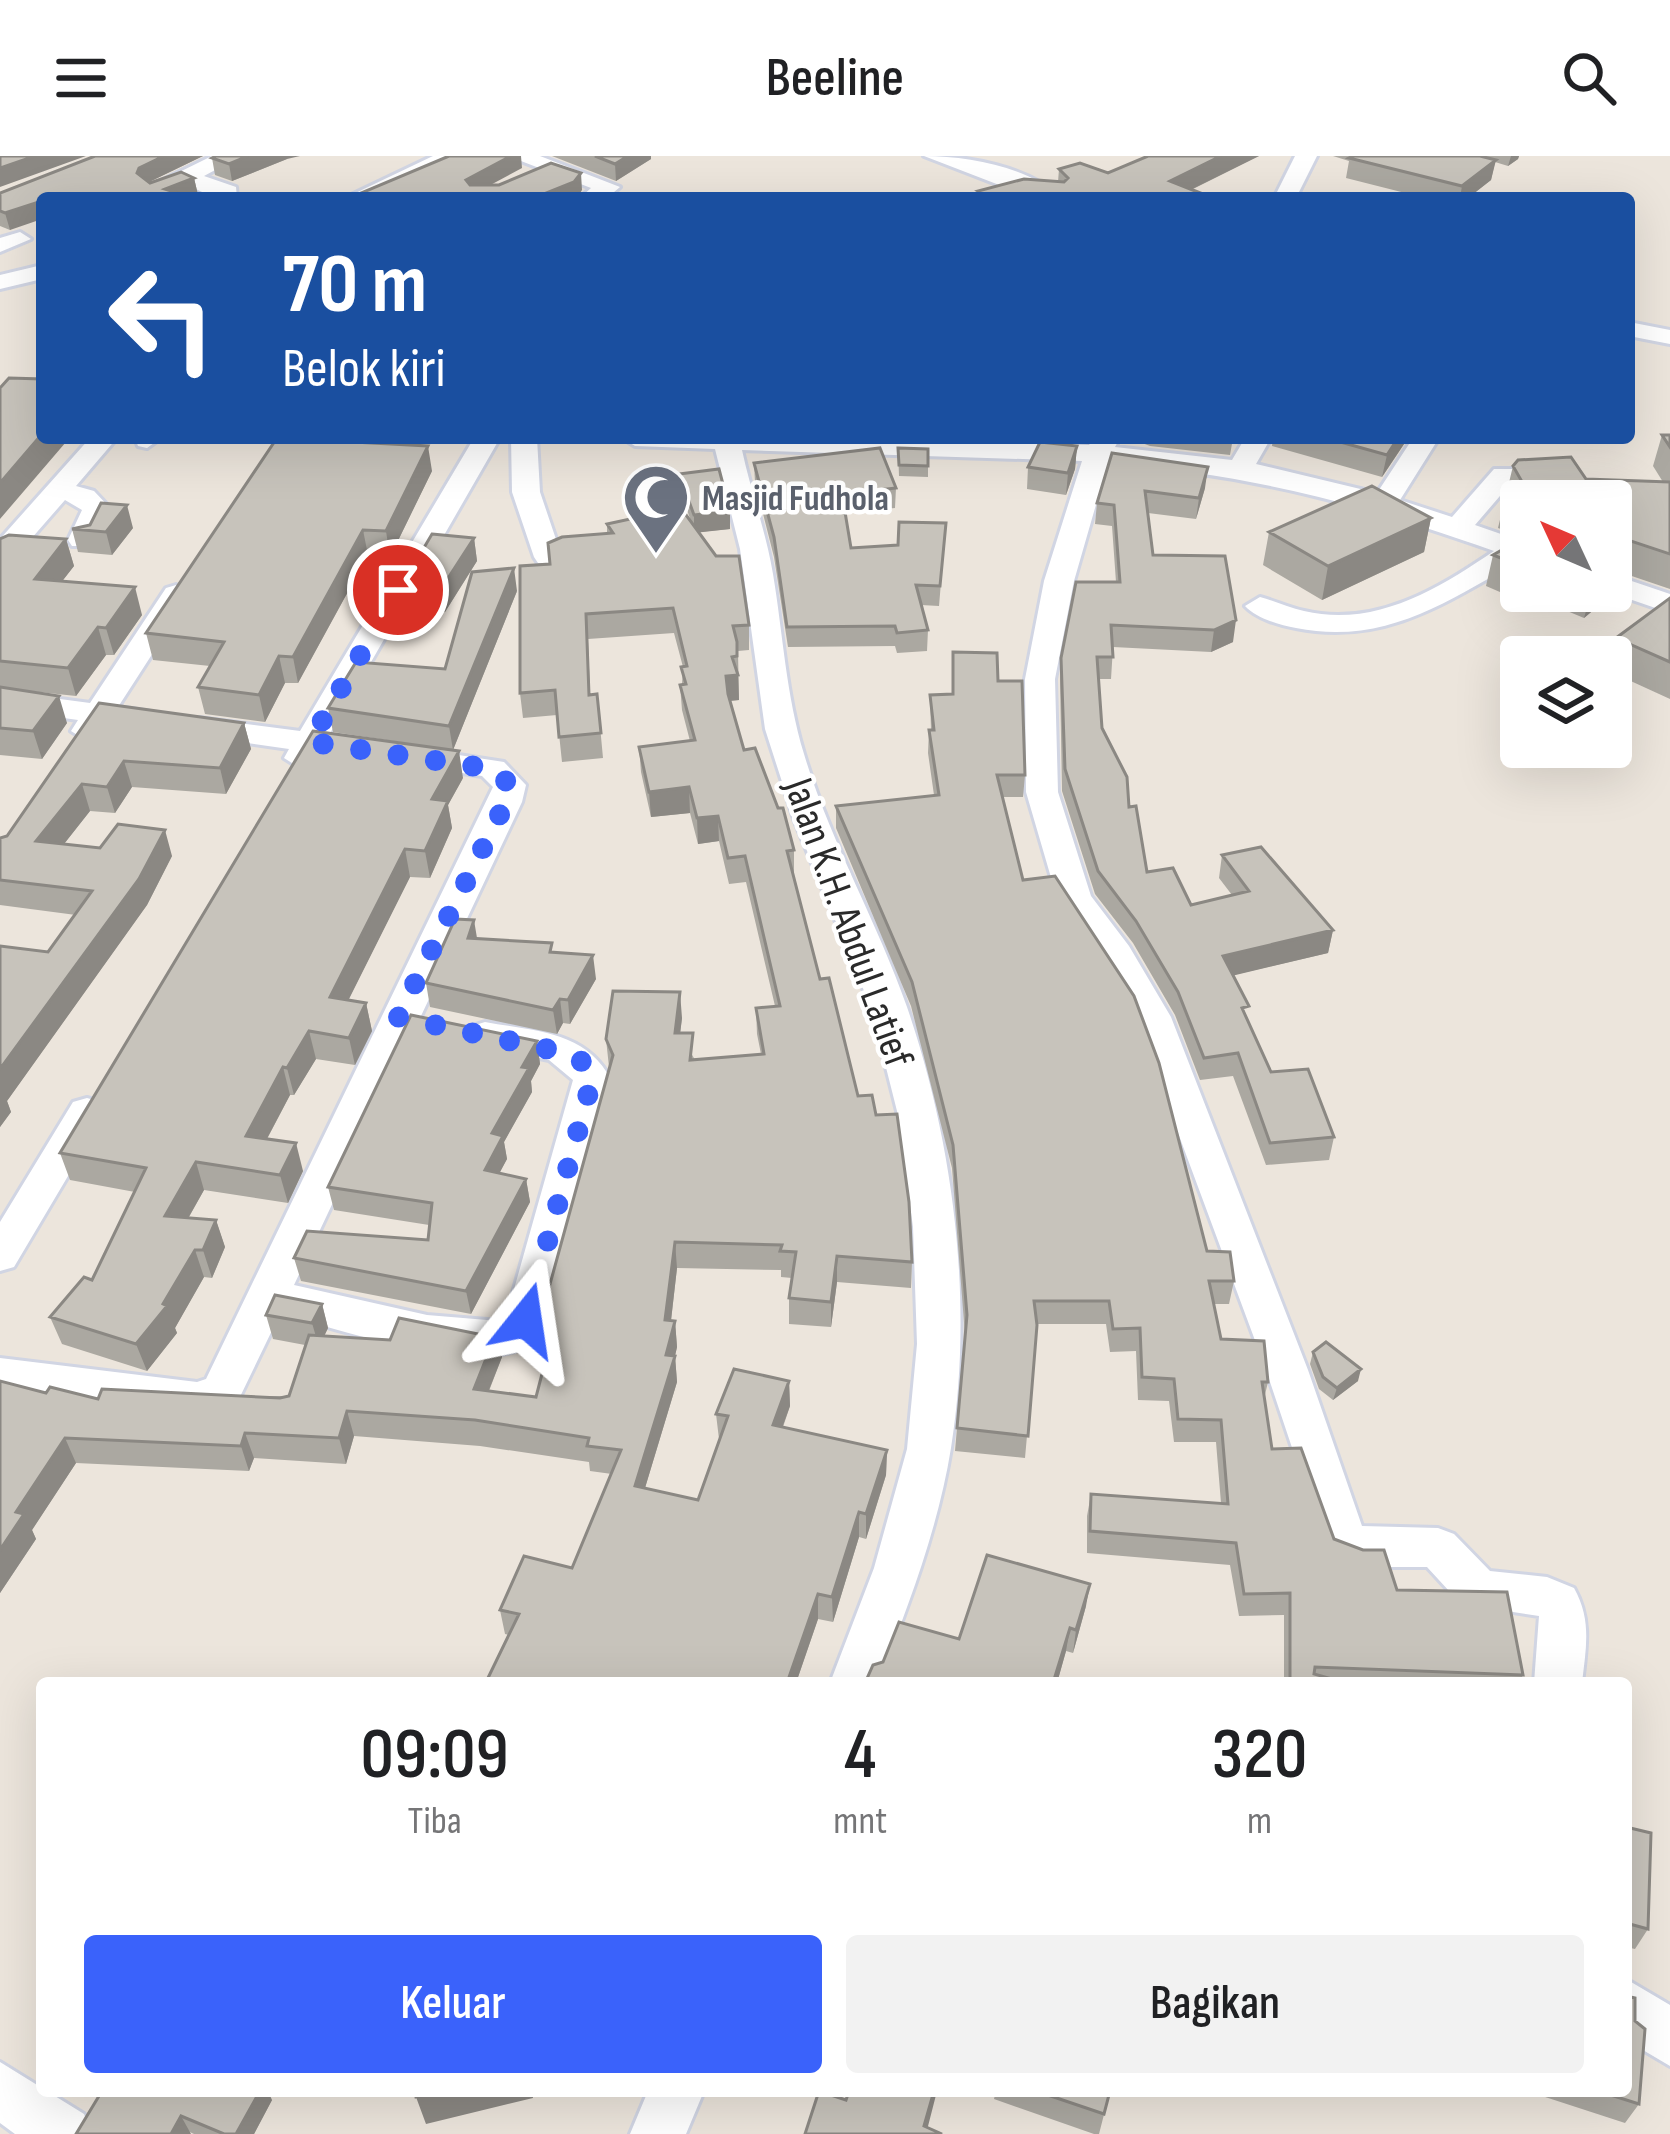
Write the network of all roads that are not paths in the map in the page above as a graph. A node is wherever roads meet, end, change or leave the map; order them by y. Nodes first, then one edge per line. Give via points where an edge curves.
1 (230, 156) edge
2 (451, 156) edge
3 (519, 156) edge
4 (935, 156) edge
5 (1306, 156) edge
6 (551, 167) junction
7 (186, 177) junction
8 (517, 182) edge
9 (156, 189) edge
10 (228, 192) edge
11 (370, 192) edge
12 (601, 192) edge
13 (1038, 192) edge
14 (1288, 192) edge
15 (36, 273) edge
16 (0, 282) edge
17 (1635, 330) edge
18 (1670, 337) edge
19 (99, 444) edge
20 (484, 444) edge
21 (524, 444) edge
22 (727, 444) edge
23 (852, 444) edge
24 (1255, 444) edge
25 (1422, 444) edge
26 (1102, 446) edge
27 (1240, 469) junction
28 (1504, 476) dead end
29 (58, 490) junction
30 (1384, 504) junction
31 (1457, 529) junction
32 (82, 540) edge
33 (1500, 544) edge
34 (0, 556) edge
35 (548, 557) edge
36 (1500, 562) edge
37 (188, 577) edge
38 (1632, 590) edge
39 (1670, 604) edge
40 (1260, 606) dead end
41 (0, 700) edge
42 (99, 714) junction
43 (310, 742) junction
44 (74, 748) edge
45 (286, 781) edge
46 (398, 1017) junction
47 (107, 1078) edge
48 (0, 1256) edge
49 (267, 1294) junction
50 (0, 1376) edge
51 (856, 1677) edge
52 (1559, 1677) edge
53 (1632, 2010) edge
54 (1670, 2039) edge
55 (0, 2090) edge
56 (673, 2097) edge
57 (64, 2134) edge
58 (658, 2134) edge

1 - 7 street
2 - 11 street
3 - 6 street
4 - 13 street
5 - 14 street
6 - 8 street
6 - 12 street via 609,187
7 - 9 street
7 - 10 street
15 - 16 street
17 - 18 street
19 - 29 street
20 - 43 street
21 - 35 street via 526,492
22 - 51 street, Jalan K.H. Abdul Latief via 754,549 784,744 906,1065 934,1260 928,1449
23 - 26 street
24 - 27 street
25 - 30 street
26 - 27 street
26 - 52 street via 1059,581 1040,679 1042,793 1074,898 1153,1017 1343,1538 1356,1547 1438,1548 1478,1590 1556,1599 1566,1617
27 - 30 street
28 - 31 street
29 - 32 street via 97,508
29 - 34 street
30 - 31 street
31 - 33 street
36 - 40 street via 1432,605 1381,621 1330,625
37 - 42 street
38 - 39 street
41 - 42 street
42 - 43 street
42 - 44 street
43 - 45 street
43 - 46 street via 493,769 510,785
46 - 49 street
46 - 49 street via 571,1054 590,1071 526,1320 489,1339
47 - 48 street
49 - 50 street via 212,1397
53 - 54 street
55 - 57 street
56 - 58 street

